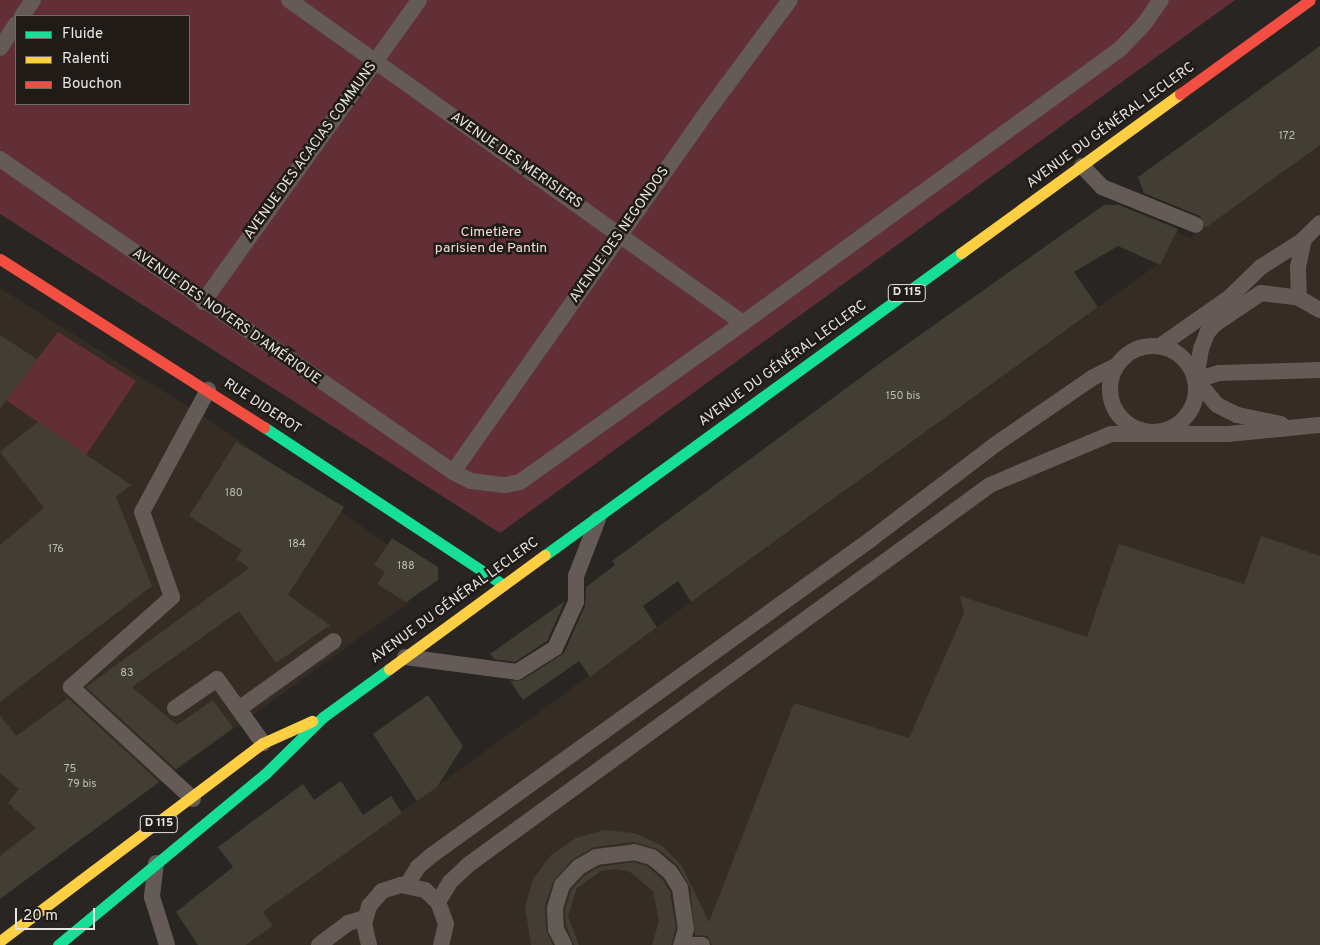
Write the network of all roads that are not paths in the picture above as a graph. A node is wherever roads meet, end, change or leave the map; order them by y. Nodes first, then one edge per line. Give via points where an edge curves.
1 (33, 0) edge
2 (289, 0) edge
3 (419, 0) edge
4 (790, 0) edge
5 (1161, 0) edge
6 (1299, 3) edge
7 (23, 15) edge
8 (15, 26) edge
9 (0, 48) edge
10 (376, 62) junction
11 (0, 159) edge
12 (1082, 166) junction
13 (1320, 223) edge
14 (1196, 225) dead end
15 (621, 236) junction
16 (1304, 239) junction
17 (0, 259) edge
18 (1299, 298) junction
19 (203, 302) junction
20 (1320, 310) edge
21 (744, 323) junction
22 (1160, 346) junction
23 (1117, 365) junction
24 (1320, 370) edge
25 (1196, 380) junction
26 (208, 390) junction
27 (1298, 426) junction
28 (1320, 426) edge
29 (1156, 433) junction
30 (453, 472) junction
31 (599, 517) junction
32 (504, 585) junction
33 (334, 641) dead end
34 (406, 657) junction
35 (175, 708) dead end
36 (240, 708) junction
37 (323, 717) junction
38 (263, 743) junction
39 (193, 799) junction
40 (156, 863) junction
41 (407, 885) junction
42 (438, 902) junction
43 (364, 918) junction
44 (0, 941) edge
45 (444, 942) edge
46 (58, 945) edge
47 (167, 945) edge
48 (319, 945) edge
49 (369, 945) edge
50 (564, 945) edge
51 (681, 945) edge
52 (691, 945) edge
53 (702, 945) edge

1 - 7 lane
2 - 10 lane, AVENUE DES MERISIERS
3 - 10 lane, AVENUE DES ACACIAS COMMUNS
4 - 15 lane, AVENUE DES NEGONDOS
5 - 21 lane, AVENUE DES NOYERS D'AMÉRIQUE via 1121,48
6 - 12 main road, AVENUE DU GÉNÉRAL LECLERC / D 115
8 - 9 lane
10 - 15 lane, AVENUE DES MERISIERS
10 - 19 lane, AVENUE DES ACACIAS COMMUNS
11 - 19 lane, AVENUE DES NOYERS D'AMÉRIQUE
12 - 14 lane via 1102,187
12 - 31 main road, AVENUE DU GÉNÉRAL LECLERC / D 115
13 - 16 lane
15 - 21 lane, AVENUE DES MERISIERS
15 - 30 lane, AVENUE DES NEGONDOS
16 - 18 lane via 1298,267
16 - 22 lane via 1261,267 1230,297
17 - 26 main road, RUE DIDEROT
18 - 20 lane
18 - 25 lane via 1261,293 1215,324 1207,332 1201,349
19 - 30 lane, AVENUE DES NOYERS D'AMÉRIQUE
21 - 30 lane, AVENUE DES NOYERS D'AMÉRIQUE via 520,482 487,485
22 - 23 lane via 1136,349
22 - 25 lane via 1183,358
23 - 29 lane via 1110,392 1120,417 1130,426
23 - 41 lane via 1092,378 996,444 870,540 432,855 418,867
24 - 25 lane via 1219,373
25 - 27 lane via 1217,405 1236,415
25 - 29 lane via 1197,395 1184,421
26 - 32 main road, RUE DIDEROT
26 - 39 lane via 142,512 172,597 71,688
27 - 28 lane
27 - 29 lane via 1237,434
29 - 42 lane via 1111,434 1008,475 972,495 885,563 468,865 450,882
31 - 32 main road, AVENUE DU GÉNÉRAL LECLERC / D 115
31 - 34 lane via 576,576 576,602 555,648 517,672
32 - 34 main road, AVENUE DU GÉNÉRAL LECLERC / D 115
33 - 36 lane
34 - 37 main road, AVENUE DU GÉNÉRAL LECLERC / D 115
35 - 36 lane via 216,678
36 - 38 lane
37 - 38 main road, AVENUE DU GÉNÉRAL LECLERC / D 115
37 - 40 main road, AVENUE DU GÉNÉRAL LECLERC / D 115 via 266,774
38 - 39 main road, AVENUE DU GÉNÉRAL LECLERC / D 115
39 - 44 main road, AVENUE DU GÉNÉRAL LECLERC / D 115
40 - 46 main road, AVENUE DU GÉNÉRAL LECLERC / D 115
40 - 47 lane via 152,897
41 - 42 lane via 425,890
41 - 43 lane via 382,891
42 - 45 lane via 445,918
43 - 48 lane via 348,924
43 - 49 lane
50 - 51 lane via 556,929 555,908 562,885 579,867 596,857 634,852 652,857 670,872 680,888 686,929
52 - 53 lane

